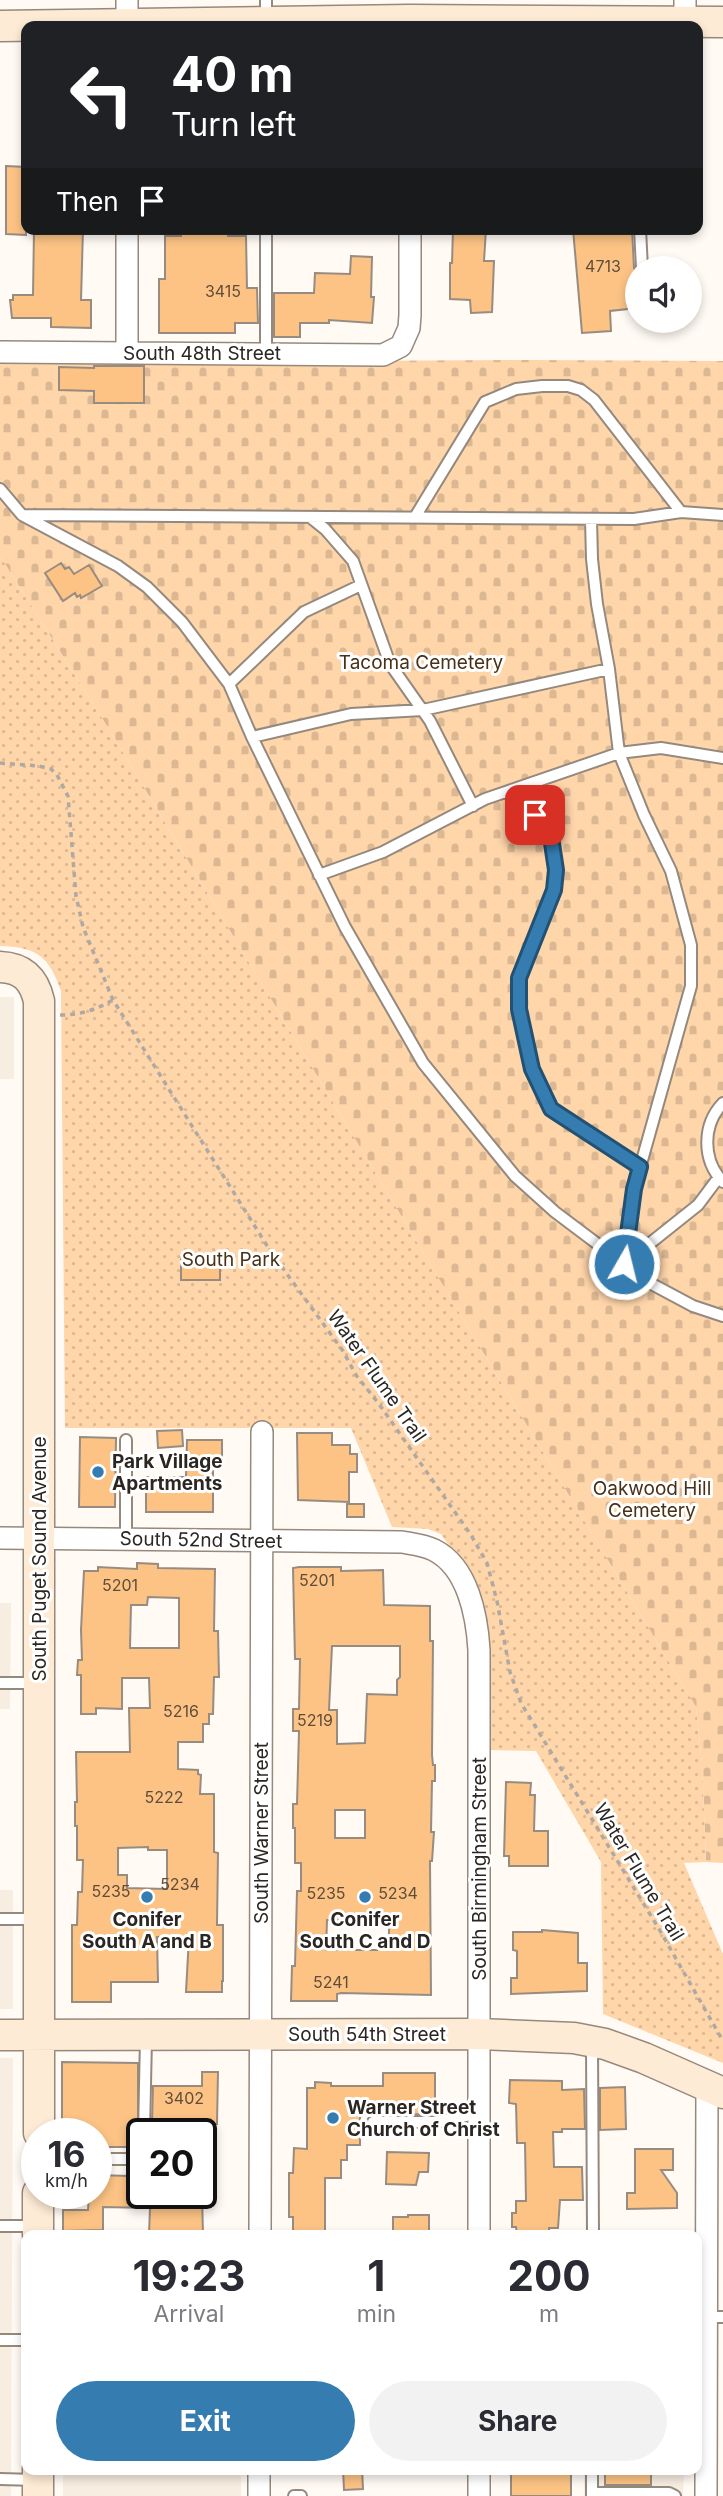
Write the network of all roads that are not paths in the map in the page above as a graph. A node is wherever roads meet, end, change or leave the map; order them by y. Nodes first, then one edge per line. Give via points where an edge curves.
1 (685, 11) edge
2 (266, 16) edge
3 (410, 16) edge
4 (127, 17) edge
5 (71, 21) edge
6 (723, 22) edge
7 (21, 25) edge
8 (0, 26) edge
9 (127, 235) edge
10 (266, 235) edge
11 (410, 235) edge
12 (640, 235) edge
13 (641, 256) edge
14 (0, 352) edge
15 (127, 352) junction
16 (266, 354) junction
17 (0, 489) edge
18 (681, 512) junction
19 (22, 515) junction
20 (723, 515) edge
21 (310, 517) junction
22 (415, 517) junction
23 (591, 519) junction
24 (361, 585) junction
25 (609, 669) junction
26 (229, 684) junction
27 (423, 710) junction
28 (252, 737) junction
29 (619, 753) junction
30 (723, 758) edge
31 (507, 792) junction
32 (473, 806) junction
33 (319, 875) junction
34 (0, 967) edge
35 (723, 1103) edge
36 (640, 1167) junction
37 (721, 1180) edge
38 (624, 1264) junction
39 (723, 1317) edge
40 (262, 1432) dead end
41 (126, 1440) dead end
42 (0, 1538) edge
43 (39, 1538) junction
44 (126, 1539) junction
45 (262, 1540) junction
46 (402, 1542) joint
47 (0, 1683) edge
48 (40, 1683) junction
49 (0, 1919) edge
50 (38, 1919) junction
51 (260, 2034) junction
52 (480, 2034) junction
53 (0, 2035) edge
54 (38, 2035) junction
55 (146, 2035) junction
56 (592, 2041) junction
57 (715, 2089) edge
58 (479, 2113) junction
59 (38, 2118) edge
60 (144, 2118) edge
61 (373, 2122) dead end
62 (38, 2209) edge
63 (0, 2226) edge
64 (38, 2230) edge
65 (260, 2230) edge
66 (479, 2230) edge
67 (593, 2230) edge
68 (715, 2317) edge
69 (0, 2340) edge
70 (21, 2340) edge
71 (259, 2475) edge
72 (479, 2475) edge
73 (592, 2475) edge
74 (0, 2479) edge
75 (38, 2482) edge
76 (592, 2495) edge
77 (259, 2496) edge
78 (295, 2496) edge
79 (301, 2496) edge
80 (479, 2496) edge
81 (675, 2496) edge
82 (706, 2496) edge

1 - 3 street
1 - 6 street
2 - 3 street
2 - 4 street
4 - 5 street
7 - 8 street
9 - 15 street
10 - 16 lane
11 - 16 street, South 48th Street via 409,328 401,346 383,355
12 - 13 lane
14 - 15 street, South 48th Street
15 - 16 street, South 48th Street
17 - 19 lane
18 - 20 lane
18 - 22 lane via 594,400 568,386 542,386 516,389 485,402
18 - 23 lane
19 - 21 lane
19 - 26 lane via 118,566 147,587 182,622
21 - 22 lane
21 - 24 lane via 353,561
22 - 23 lane
23 - 25 lane via 596,592
24 - 26 lane via 304,612
24 - 27 lane via 390,664
25 - 27 lane
25 - 29 lane
26 - 28 lane
27 - 28 lane via 351,714
27 - 32 lane
28 - 33 lane
29 - 30 lane via 661,748
29 - 31 lane
29 - 36 lane via 671,871 691,946 691,986
31 - 32 lane
31 - 36 lane via 535,815 551,837 556,870 554,890 519,978 519,1009 532,1069 551,1109
32 - 33 lane via 383,852
33 - 38 lane via 423,1063 515,1176
34 - 43 street, South Puget Sound Avenue via 19,970 35,985 39,1001
35 - 37 lane via 713,1117 707,1142 712,1167
36 - 38 lane
37 - 38 lane via 698,1205
38 - 39 lane via 648,1282
40 - 45 street, South Warner Street
41 - 44 lane
42 - 43 street, South 52nd Street
43 - 44 street, South 52nd Street
43 - 48 street, South Puget Sound Avenue
44 - 45 street, South 52nd Street
45 - 46 street, South 52nd Street
45 - 51 street, South Warner Street
46 - 52 street, South Birmingham Street via 433,1549 452,1565 476,1620
47 - 48 lane
48 - 50 street, South Puget Sound Avenue
49 - 50 lane
50 - 54 street, South Puget Sound Avenue
51 - 52 street, South 54th Street
51 - 55 street, South 54th Street
51 - 65 street, South Warner Street
52 - 56 street, South 54th Street
52 - 58 street, South Birmingham Street
53 - 54 street, South 54th Street
54 - 55 street, South 54th Street
54 - 59 street, South Puget Sound Avenue
55 - 60 lane
56 - 57 street, South 54th Street
56 - 67 lane
57 - 68 street
58 - 61 lane via 438,2122
58 - 66 street, South Birmingham Street
62 - 64 street
63 - 64 lane
68 - 82 street
69 - 70 lane
71 - 77 street
72 - 80 street
73 - 76 lane
74 - 75 lane
76 - 81 lane
78 - 79 lane

